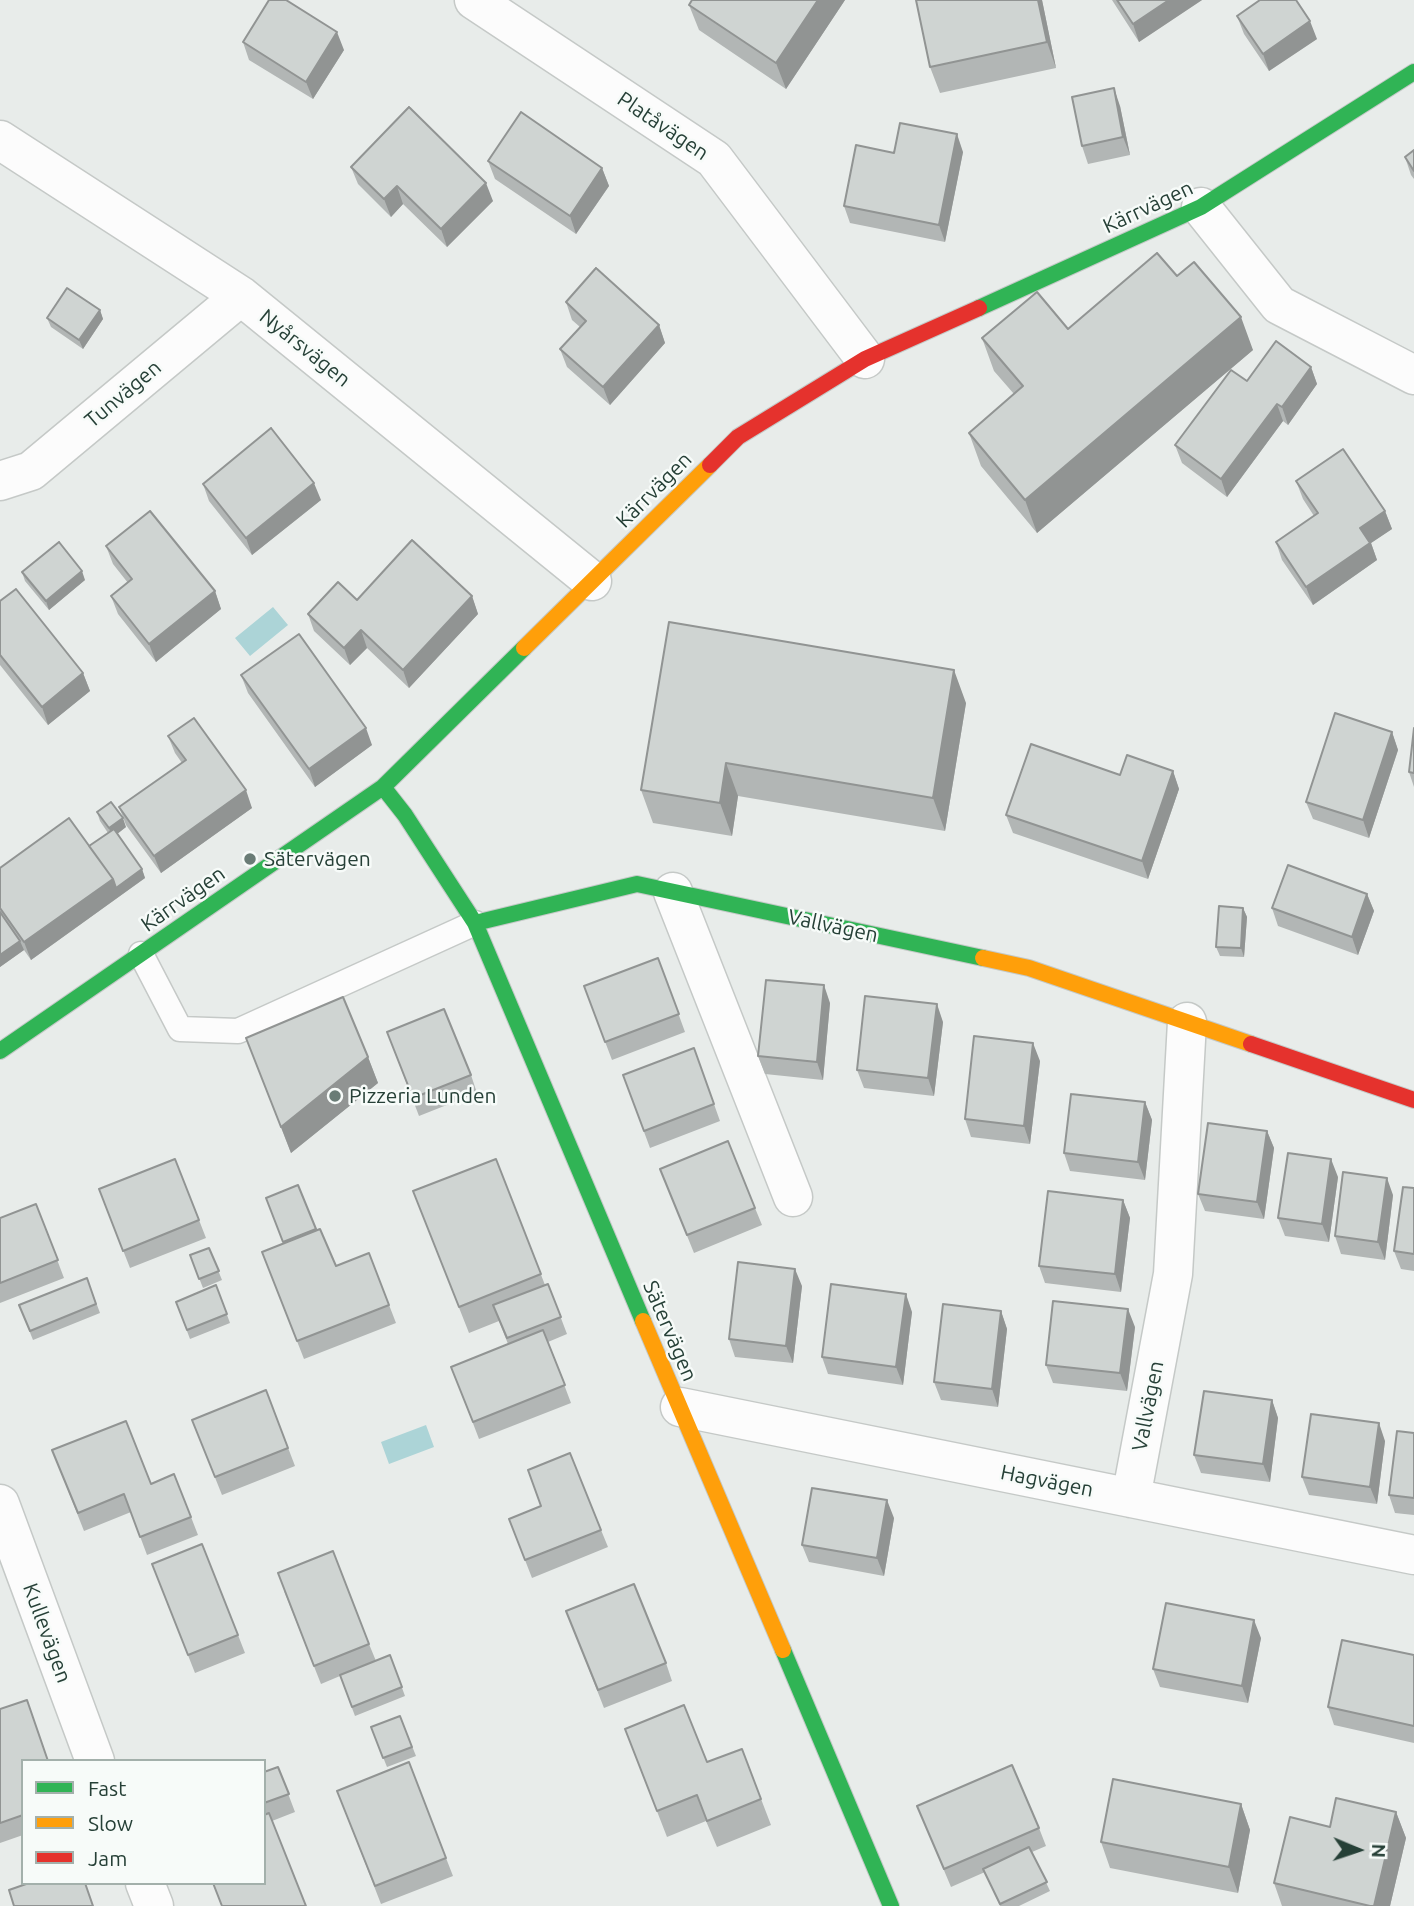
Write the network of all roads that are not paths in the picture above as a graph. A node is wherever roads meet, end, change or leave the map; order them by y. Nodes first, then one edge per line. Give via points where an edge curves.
1 (474, 0) edge
2 (1414, 72) edge
3 (0, 140) edge
4 (1201, 207) junction
5 (241, 296) junction
6 (865, 359) junction
7 (1414, 375) edge
8 (0, 481) edge
9 (592, 581) junction
10 (383, 787) junction
11 (673, 892) junction
12 (475, 923) junction
13 (141, 954) junction
14 (1186, 1022) junction
15 (0, 1051) edge
16 (1414, 1100) edge
17 (793, 1197) dead end
18 (680, 1407) junction
19 (1131, 1498) junction
20 (0, 1504) edge
21 (1414, 1555) edge
22 (94, 1759) edge
23 (146, 1885) edge
24 (154, 1906) edge
25 (891, 1906) edge

1 - 6 street, Platåvägen via 714,159
2 - 4 street, Kärrvägen
3 - 5 street, Nyårsvägen
4 - 6 street, Kärrvägen
4 - 7 street via 1279,305
5 - 8 street, Tunvägen via 30,471
5 - 9 street, Nyårsvägen
6 - 9 street, Kärrvägen via 738,437
9 - 10 street, Kärrvägen
10 - 12 street, Sätervägen
10 - 13 street, Kärrvägen
11 - 12 street, Vallvägen via 637,884
11 - 14 street, Vallvägen via 1028,968
11 - 17 street
12 - 13 lane via 238,1031 180,1029
12 - 18 street, Sätervägen
13 - 15 street, Kärrvägen
14 - 16 street, Vallvägen
14 - 19 street, Vallvägen via 1173,1274
18 - 19 street, Hagvägen
18 - 25 street, Sätervägen
19 - 21 street, Hagvägen
20 - 22 street, Kullevägen
23 - 24 street

